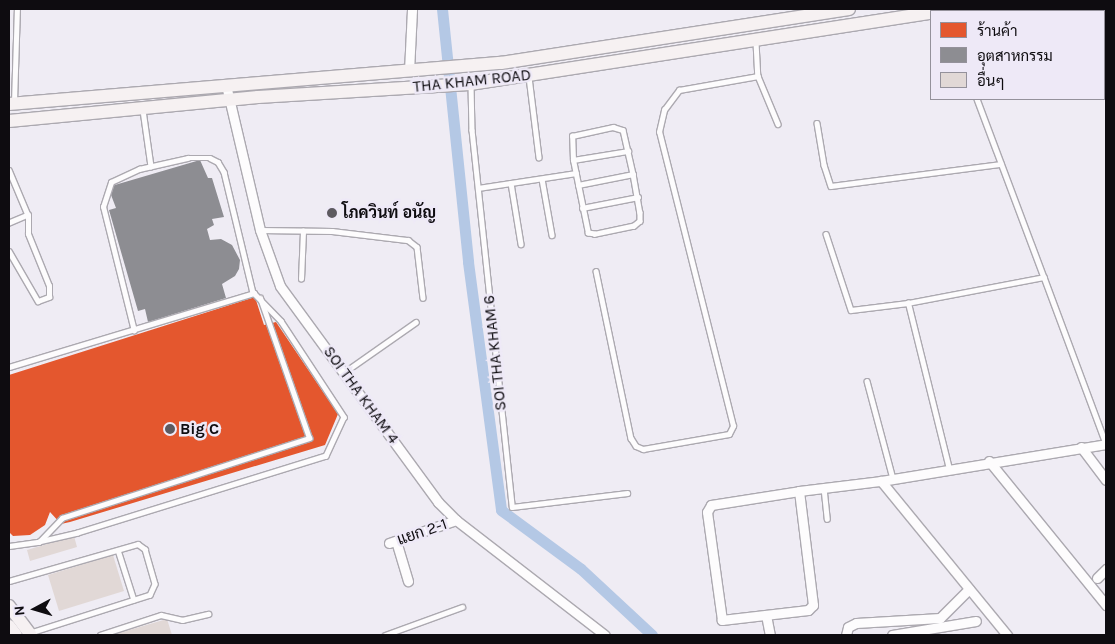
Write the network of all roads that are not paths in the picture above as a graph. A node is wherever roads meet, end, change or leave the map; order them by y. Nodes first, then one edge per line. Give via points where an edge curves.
1 (17, 9) edge
2 (412, 9) edge
3 (849, 9) edge
4 (795, 13) edge
5 (930, 13) edge
6 (756, 42) junction
7 (410, 71) junction
8 (529, 76) junction
9 (758, 76) junction
10 (466, 84) junction
11 (226, 85) junction
12 (228, 100) junction
13 (977, 100) edge
14 (12, 103) edge
15 (143, 107) junction
16 (14, 120) edge
17 (817, 123) dead end
18 (778, 124) dead end
19 (9, 128) edge
20 (628, 151) junction
21 (539, 157) dead end
22 (573, 160) junction
23 (1002, 164) junction
24 (151, 166) junction
25 (9, 170) edge
26 (576, 173) junction
27 (633, 174) junction
28 (542, 179) junction
29 (511, 184) junction
30 (578, 185) junction
31 (478, 188) junction
32 (638, 197) junction
33 (582, 208) junction
34 (28, 215) junction
35 (9, 223) edge
36 (260, 230) junction
37 (303, 231) junction
38 (826, 234) dead end
39 (552, 235) dead end
40 (521, 244) dead end
41 (9, 251) edge
42 (596, 271) dead end
43 (1044, 277) junction
44 (301, 279) dead end
45 (253, 293) junction
46 (259, 294) junction
47 (423, 298) dead end
48 (908, 303) junction
49 (416, 322) dead end
50 (134, 330) junction
51 (9, 367) edge
52 (346, 371) junction
53 (867, 382) dead end
54 (1106, 444) edge
55 (1081, 447) junction
56 (989, 461) junction
57 (949, 468) junction
58 (893, 479) junction
59 (1106, 480) edge
60 (881, 481) junction
61 (824, 488) junction
62 (799, 491) junction
63 (627, 493) dead end
64 (827, 519) dead end
65 (456, 520) junction
66 (39, 542) junction
67 (9, 546) edge
68 (118, 550) junction
69 (1106, 569) edge
70 (1097, 578) dead end
71 (9, 581) edge
72 (408, 581) dead end
73 (969, 589) junction
74 (134, 600) junction
75 (1106, 605) edge
76 (9, 606) edge
77 (462, 608) dead end
78 (208, 614) dead end
79 (766, 615) junction
80 (976, 621) dead end
81 (9, 626) edge
82 (31, 634) edge
83 (16, 635) edge
84 (100, 635) edge
85 (385, 635) edge
86 (604, 635) edge
87 (770, 635) edge
88 (846, 635) edge
89 (892, 635) edge
90 (1007, 635) edge

1 - 14 lane
2 - 7 street
3 - 4 street, THA KHAM ROAD
4 - 7 street, THA KHAM ROAD via 501,63
5 - 6 street, THA KHAM ROAD
6 - 8 street, THA KHAM ROAD
6 - 9 lane
7 - 11 street, THA KHAM ROAD
8 - 10 street, THA KHAM ROAD
8 - 21 lane
9 - 18 lane
9 - 42 lane via 679,90 664,110 659,132 733,426 729,434 643,450 636,446 631,438
10 - 12 street, THA KHAM ROAD
10 - 31 lane, SOI THA KHAM 6
11 - 12 street, SOI THA KHAM 4
11 - 14 street, THA KHAM ROAD
12 - 15 street, THA KHAM ROAD
12 - 36 street, SOI THA KHAM 4
13 - 23 lane
15 - 16 street, THA KHAM ROAD
15 - 24 lane
16 - 19 lane
17 - 23 lane via 831,186
20 - 22 lane
20 - 22 lane via 624,130 613,127 572,136
20 - 27 lane
22 - 26 lane
23 - 43 lane
24 - 45 lane via 188,158 210,158 218,162 224,172
24 - 50 lane via 116,177 106,190 104,207
25 - 34 lane
26 - 28 lane
26 - 30 lane
27 - 30 lane
27 - 32 lane
28 - 29 lane
28 - 39 lane
29 - 31 lane
29 - 40 lane
30 - 33 lane
31 - 63 lane, SOI THA KHAM 6 via 512,507
32 - 33 lane
32 - 33 lane via 640,217 637,224 595,234 588,233
34 - 35 lane
34 - 41 lane via 28,234 49,286 49,297 38,301
36 - 37 lane
36 - 52 street, SOI THA KHAM 4 via 280,286
37 - 44 lane
37 - 47 lane via 332,231 412,243 421,265
38 - 48 lane via 851,310
43 - 48 lane
43 - 54 lane
45 - 46 lane
45 - 50 lane
46 - 66 lane via 309,438 62,518
46 - 66 lane via 282,320 344,414 343,426 326,456 88,530
48 - 57 lane
49 - 52 lane
50 - 51 lane
52 - 65 street, SOI THA KHAM 4 via 438,502
53 - 58 lane
54 - 55 street
55 - 56 street
55 - 59 street
56 - 57 street
56 - 75 street
57 - 58 street
58 - 60 street
60 - 61 street
60 - 73 street
61 - 62 street
61 - 64 lane
62 - 79 street via 813,605 808,610
62 - 79 street via 711,505 707,509 722,620
65 - 72 street, แยก 2-1 via 393,542
65 - 86 street, SOI THA KHAM 4
66 - 67 lane
68 - 71 lane
68 - 74 lane
68 - 74 lane via 138,544 145,549 155,590
69 - 70 street
73 - 88 street via 940,618 856,623 848,628
73 - 90 street
74 - 82 lane
76 - 82 street
77 - 85 lane
78 - 84 lane via 182,620 161,615
79 - 87 street
80 - 89 street
81 - 83 street

